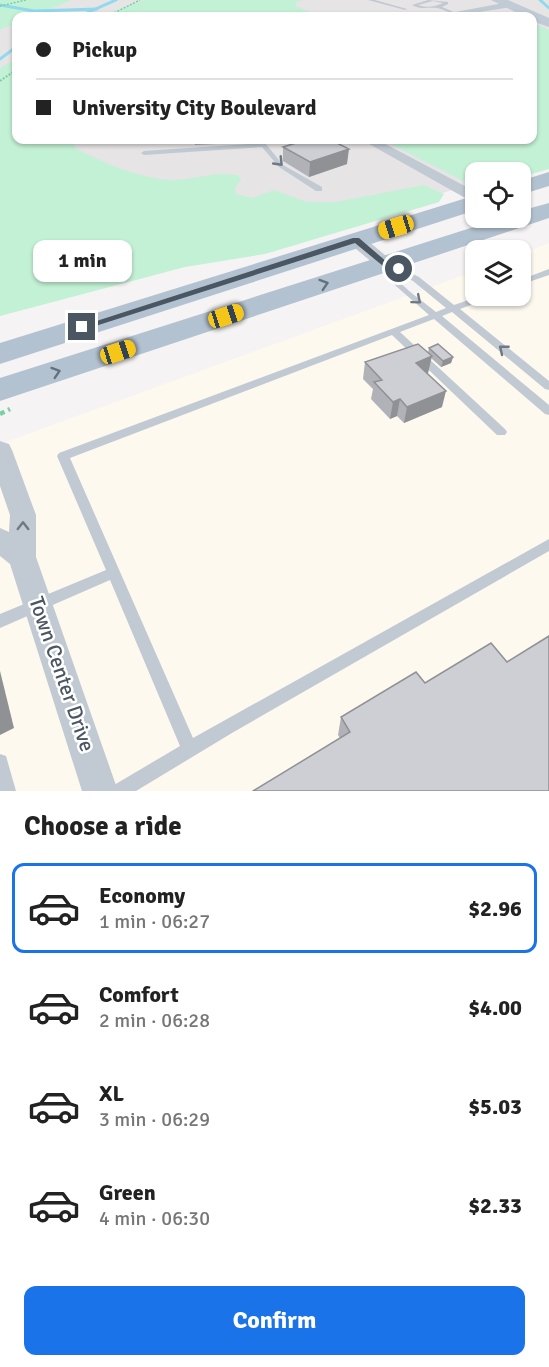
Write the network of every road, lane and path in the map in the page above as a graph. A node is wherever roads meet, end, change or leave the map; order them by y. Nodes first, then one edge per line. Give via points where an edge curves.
1 (26, 0) edge
2 (140, 0) edge
3 (370, 0) edge
4 (503, 3) edge
5 (0, 6) edge
6 (415, 7) junction
7 (405, 9) junction
8 (116, 12) edge
9 (396, 12) edge
10 (439, 12) edge
11 (459, 12) edge
12 (524, 12) edge
13 (376, 144) edge
14 (144, 153) dead end
15 (549, 179) edge
16 (531, 185) edge
17 (319, 189) dead end
18 (465, 194) edge
19 (465, 204) edge
20 (549, 210) edge
21 (356, 240) junction
22 (385, 264) junction
23 (549, 272) edge
24 (531, 279) edge
25 (465, 304) edge
26 (453, 309) junction
27 (435, 315) junction
28 (393, 331) junction
29 (0, 354) edge
30 (549, 386) edge
31 (3, 401) edge
32 (549, 411) edge
33 (0, 414) edge
34 (501, 432) dead end
35 (0, 450) edge
36 (549, 544) edge
37 (11, 548) edge
38 (113, 573) junction
39 (38, 605) junction
40 (0, 621) edge
41 (189, 748) junction
42 (0, 762) edge
43 (8, 791) edge
44 (100, 791) edge
45 (120, 791) edge

1 - 5 path
2 - 8 path
3 - 7 lane
4 - 11 street
4 - 12 street
6 - 7 lane
6 - 10 lane
6 - 10 lane via 415,3 431,0 447,4
7 - 9 lane
13 - 18 street
14 -> 17 lane via 264,145 281,166
15 - 16 main road
19 - 21 main road
20 - 22 main road
21 - 22 street
21 - 29 main road
22 - 26 lane via 408,274
22 -> 27 lane via 395,281
31 -> 22 main road
23 - 24 lane
25 - 26 lane
26 - 27 lane
30 -> 26 lane
27 - 28 lane
27 - 32 lane
28 - 34 lane
28 - 38 lane via 63,456
31 - 33 path
37 -> 35 street, Town Center Drive via 23,515
36 - 41 lane
37 - 39 street, Town Center Drive
38 - 39 lane
38 - 41 lane
39 - 40 lane
39 - 44 street, Town Center Drive
41 - 45 lane
42 - 43 lane

